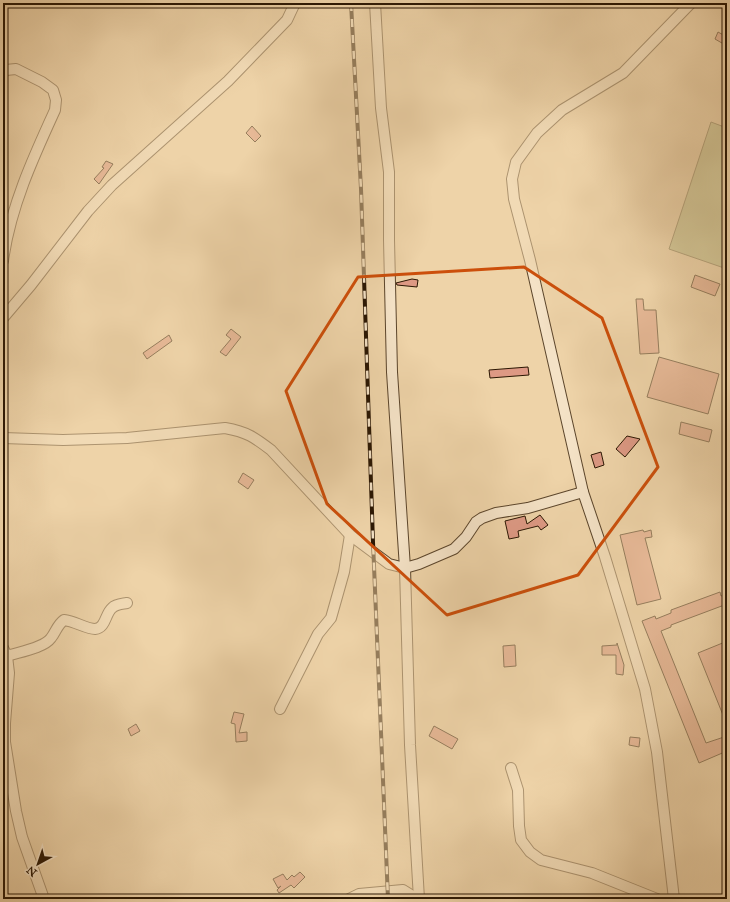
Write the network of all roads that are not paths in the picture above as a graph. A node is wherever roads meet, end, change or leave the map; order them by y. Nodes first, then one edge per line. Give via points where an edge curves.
1 (295, 3) edge
2 (375, 3) edge
3 (691, 3) edge
4 (3, 73) edge
5 (3, 262) edge
6 (3, 318) edge
7 (3, 438) edge
8 (584, 492) junction
9 (350, 535) junction
10 (405, 568) junction
11 (127, 603) dead end
12 (5, 652) edge
13 (280, 709) dead end
14 (512, 768) dead end
15 (44, 899) edge
16 (349, 899) edge
17 (414, 899) edge
18 (419, 899) edge
19 (657, 899) edge
20 (674, 899) edge

1 - 6 street via 288,20 228,81 112,185 88,211
2 - 10 street via 381,108 389,172 392,372
3 - 8 street via 623,72 562,110 537,133 516,162 512,179 514,199
4 - 5 street via 16,69 42,82 53,90 56,100 55,110 8,229
7 - 9 street via 63,440 127,438 225,428 241,431 271,450
8 - 10 street via 482,518 454,548
8 - 20 street via 645,689 657,752
9 - 10 street via 389,564
9 - 13 street via 344,572 331,618 318,634
10 - 18 street
11 - 12 street via 112,608 100,627 94,629 64,620 51,639 44,644
12 - 15 street via 8,673 5,742 16,812
14 - 19 street via 518,790 521,840 530,852 541,860 592,873
16 - 17 street via 359,894 403,890

